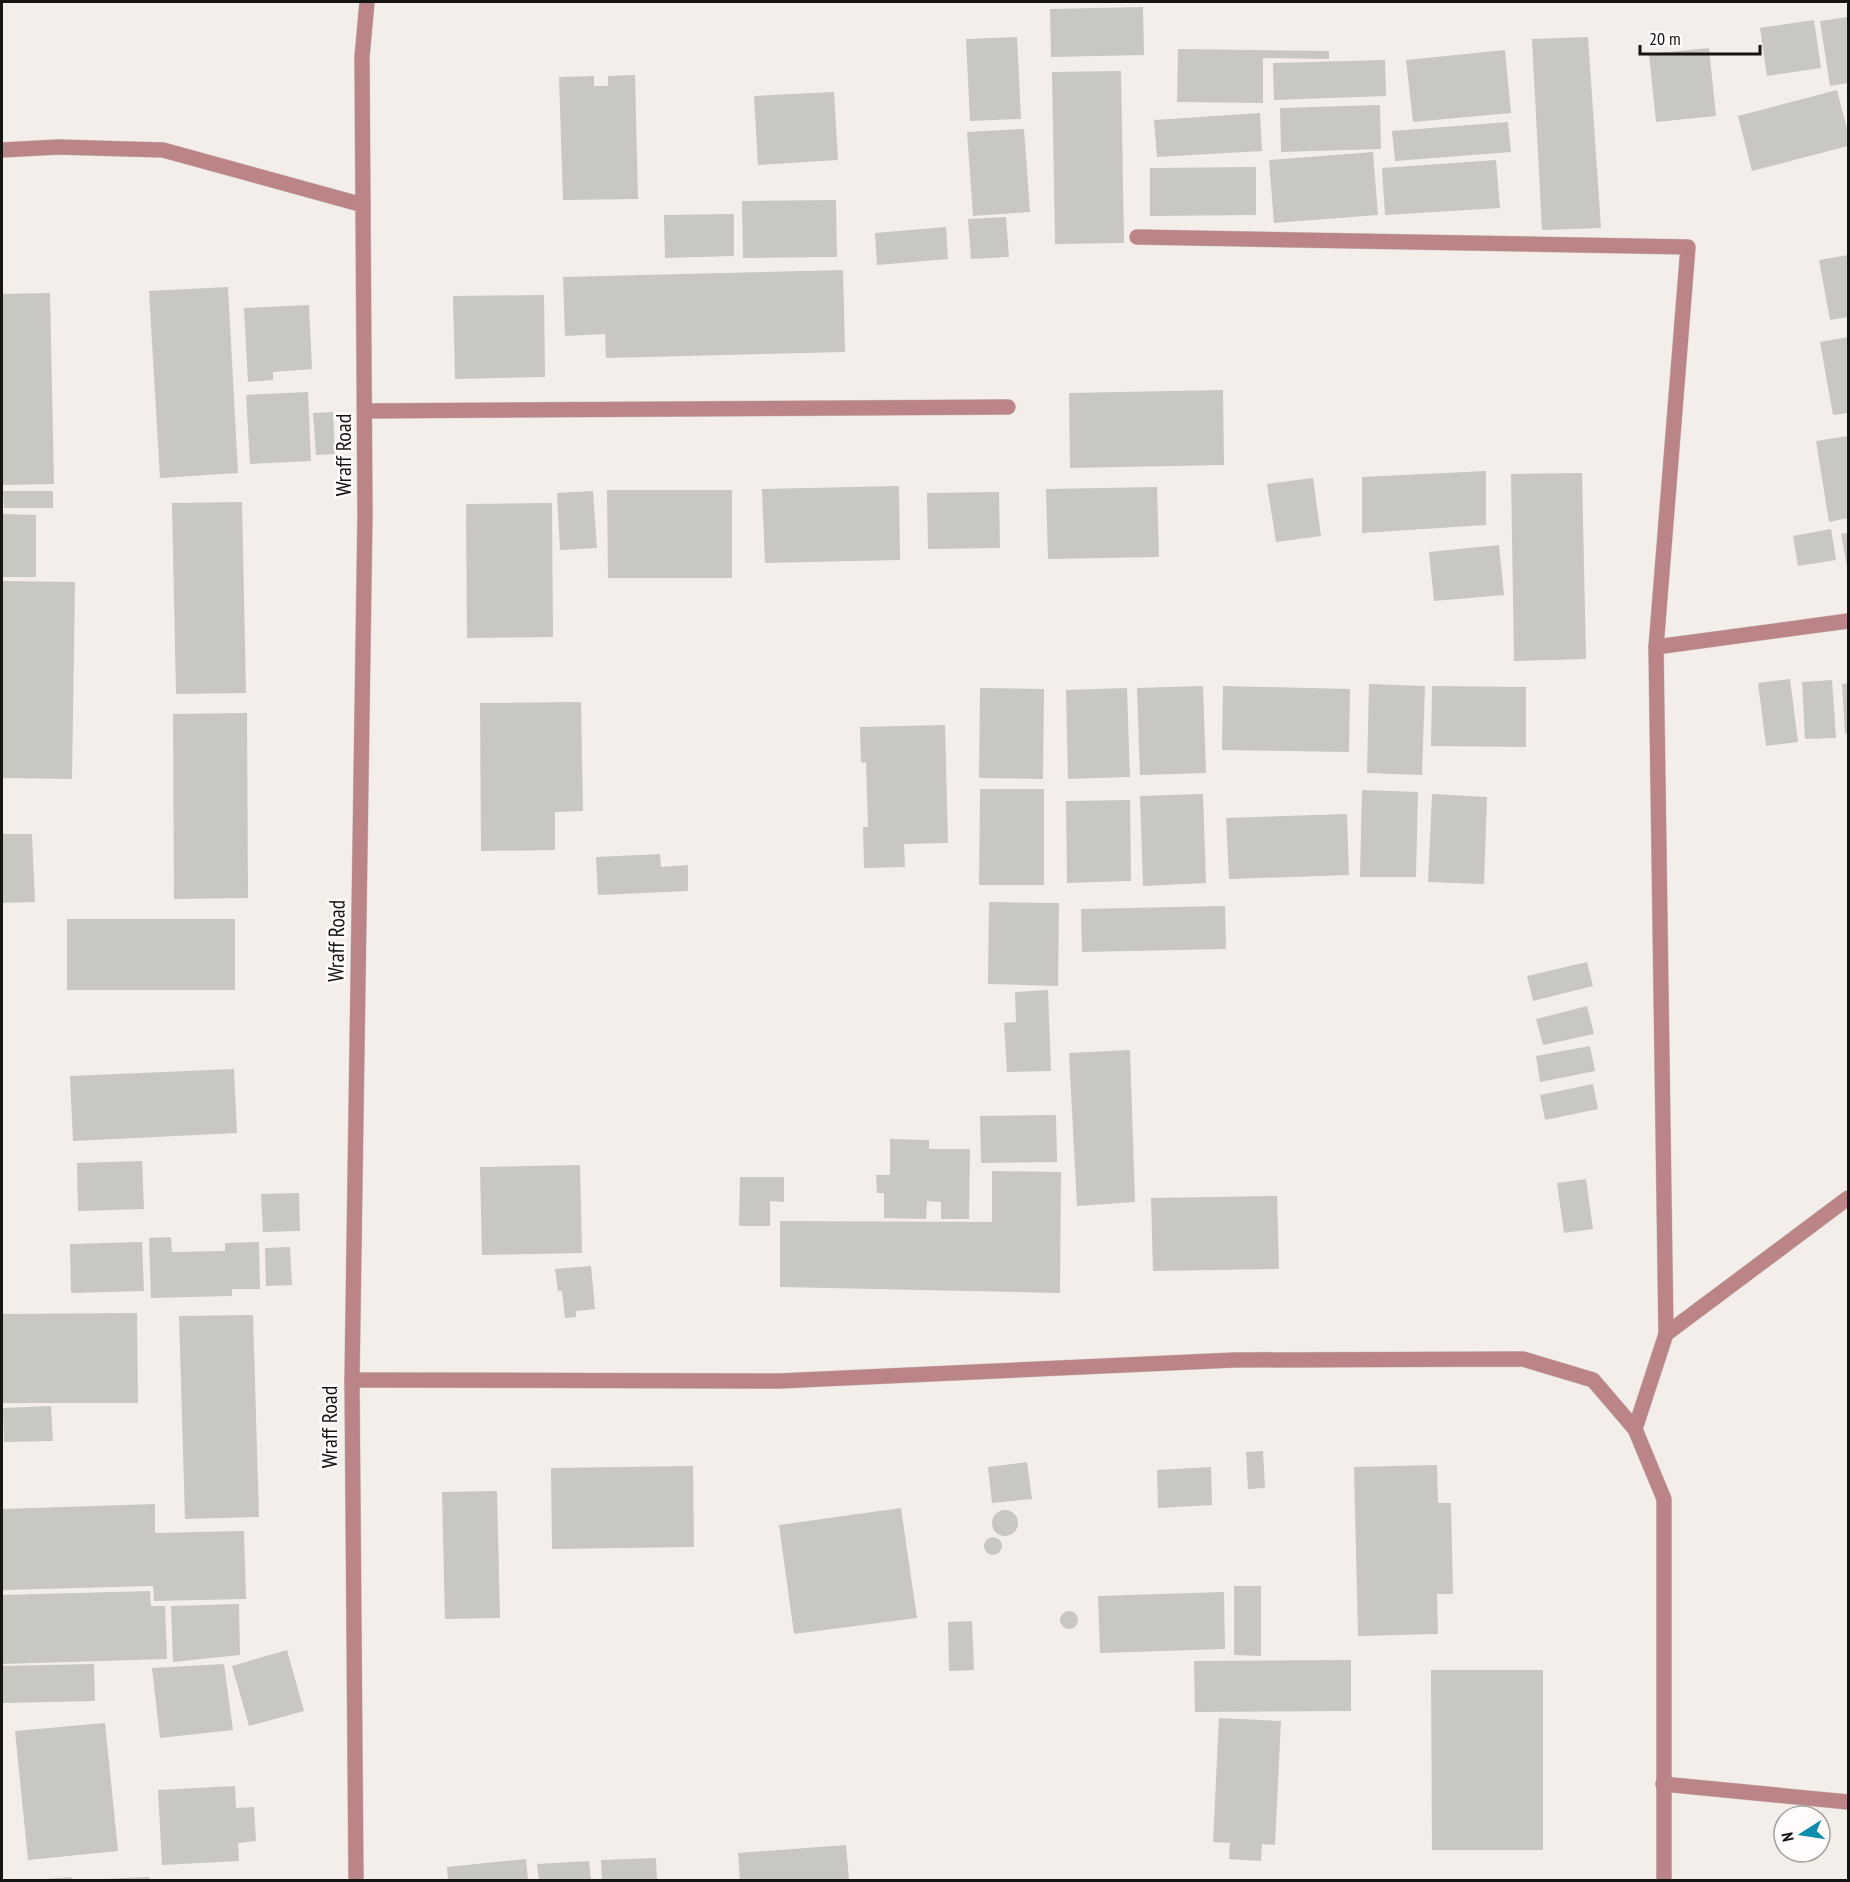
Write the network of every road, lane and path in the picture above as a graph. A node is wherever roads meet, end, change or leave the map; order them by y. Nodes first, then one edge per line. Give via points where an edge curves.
1 (367, 2) edge
2 (2, 150) edge
3 (363, 205) junction
4 (1137, 237) dead end
5 (1008, 407) dead end
6 (365, 411) junction
7 (1848, 621) edge
8 (1656, 647) junction
9 (1848, 1198) edge
10 (1666, 1334) junction
11 (351, 1380) junction
12 (1635, 1429) junction
13 (1663, 1784) junction
14 (1848, 1802) edge
15 (356, 1881) edge
16 (1664, 1881) edge

1 - 3 street, Wraff Road via 362,57
2 - 3 street via 163,150
3 - 6 street, Wraff Road
4 - 8 street via 1688,247
5 - 6 street
6 - 11 street, Wraff Road
7 - 8 street
8 - 10 street
9 - 10 street
10 - 12 street
11 - 12 street via 779,1381 1234,1360 1523,1359 1593,1380
11 - 15 street, Wraff Road
12 - 13 street via 1664,1499
13 - 14 street
13 - 16 street

